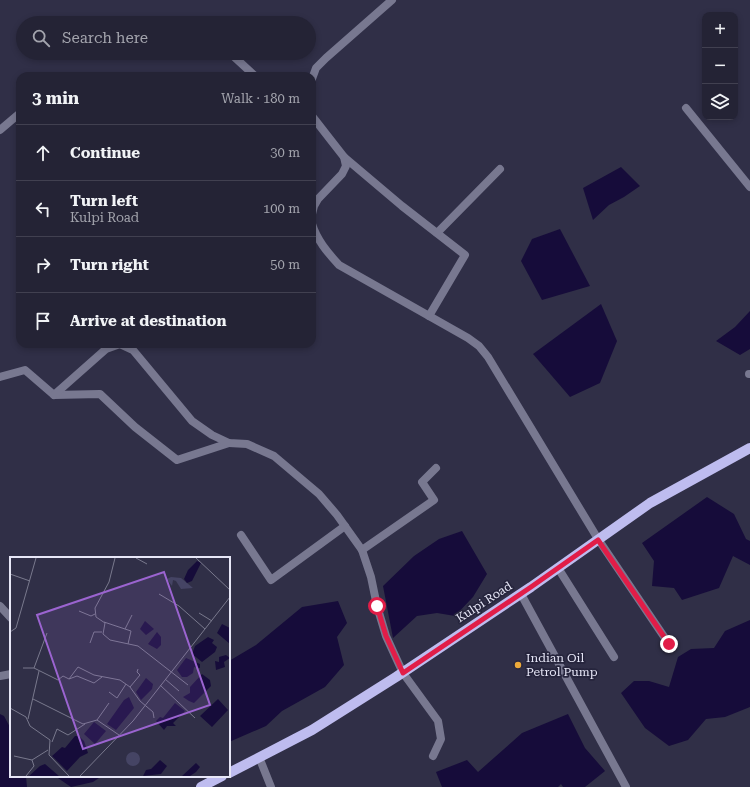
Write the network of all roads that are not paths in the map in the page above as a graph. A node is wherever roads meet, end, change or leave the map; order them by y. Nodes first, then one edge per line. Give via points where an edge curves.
1 (392, 0) edge
2 (238, 60) edge
3 (251, 72) edge
4 (315, 72) edge
5 (686, 108) dead end
6 (16, 116) edge
7 (316, 121) edge
8 (0, 130) edge
9 (344, 157) junction
10 (500, 169) dead end
11 (750, 187) edge
12 (316, 204) edge
13 (437, 233) junction
14 (316, 234) edge
15 (429, 316) junction
16 (109, 348) edge
17 (129, 348) edge
18 (0, 377) edge
19 (54, 395) junction
20 (229, 443) junction
21 (750, 448) edge
22 (436, 468) dead end
23 (345, 526) junction
24 (241, 535) dead end
25 (598, 540) junction
26 (362, 550) junction
27 (558, 568) junction
28 (521, 594) junction
29 (0, 606) edge
30 (10, 617) edge
31 (669, 644) dead end
32 (614, 658) dead end
33 (403, 673) junction
34 (10, 674) edge
35 (0, 676) edge
36 (433, 756) dead end
37 (259, 757) junction
38 (230, 772) edge
39 (218, 777) edge
40 (201, 787) edge
41 (272, 787) edge
42 (626, 787) edge

1 - 4 street via 326,58
2 - 3 street
5 - 11 street
6 - 8 street
7 - 9 street
9 - 12 street via 346,166 342,174 325,190
9 - 13 street
10 - 13 street
13 - 15 street via 466,255
14 - 15 street via 339,265
15 - 25 street via 479,346 488,357
16 - 19 street
17 - 20 street via 192,421
18 - 19 street via 25,370
19 - 20 street via 100,394 135,428 177,460
20 - 23 street via 247,444 274,456 319,494
21 - 25 main road, Kulpi Road via 650,503
22 - 26 street via 422,482 434,500
23 - 24 street via 271,580
23 - 26 street
25 - 27 main road, Kulpi Road
25 - 31 street
26 - 33 street via 386,636
27 - 28 main road, Kulpi Road
27 - 32 street
28 - 33 main road, Kulpi Road
28 - 42 street
29 - 30 street
33 - 36 street via 438,721 441,739
33 - 37 main road, Kulpi Road via 312,730
34 - 35 street
37 - 38 main road, Kulpi Road
37 - 41 street
39 - 40 main road

